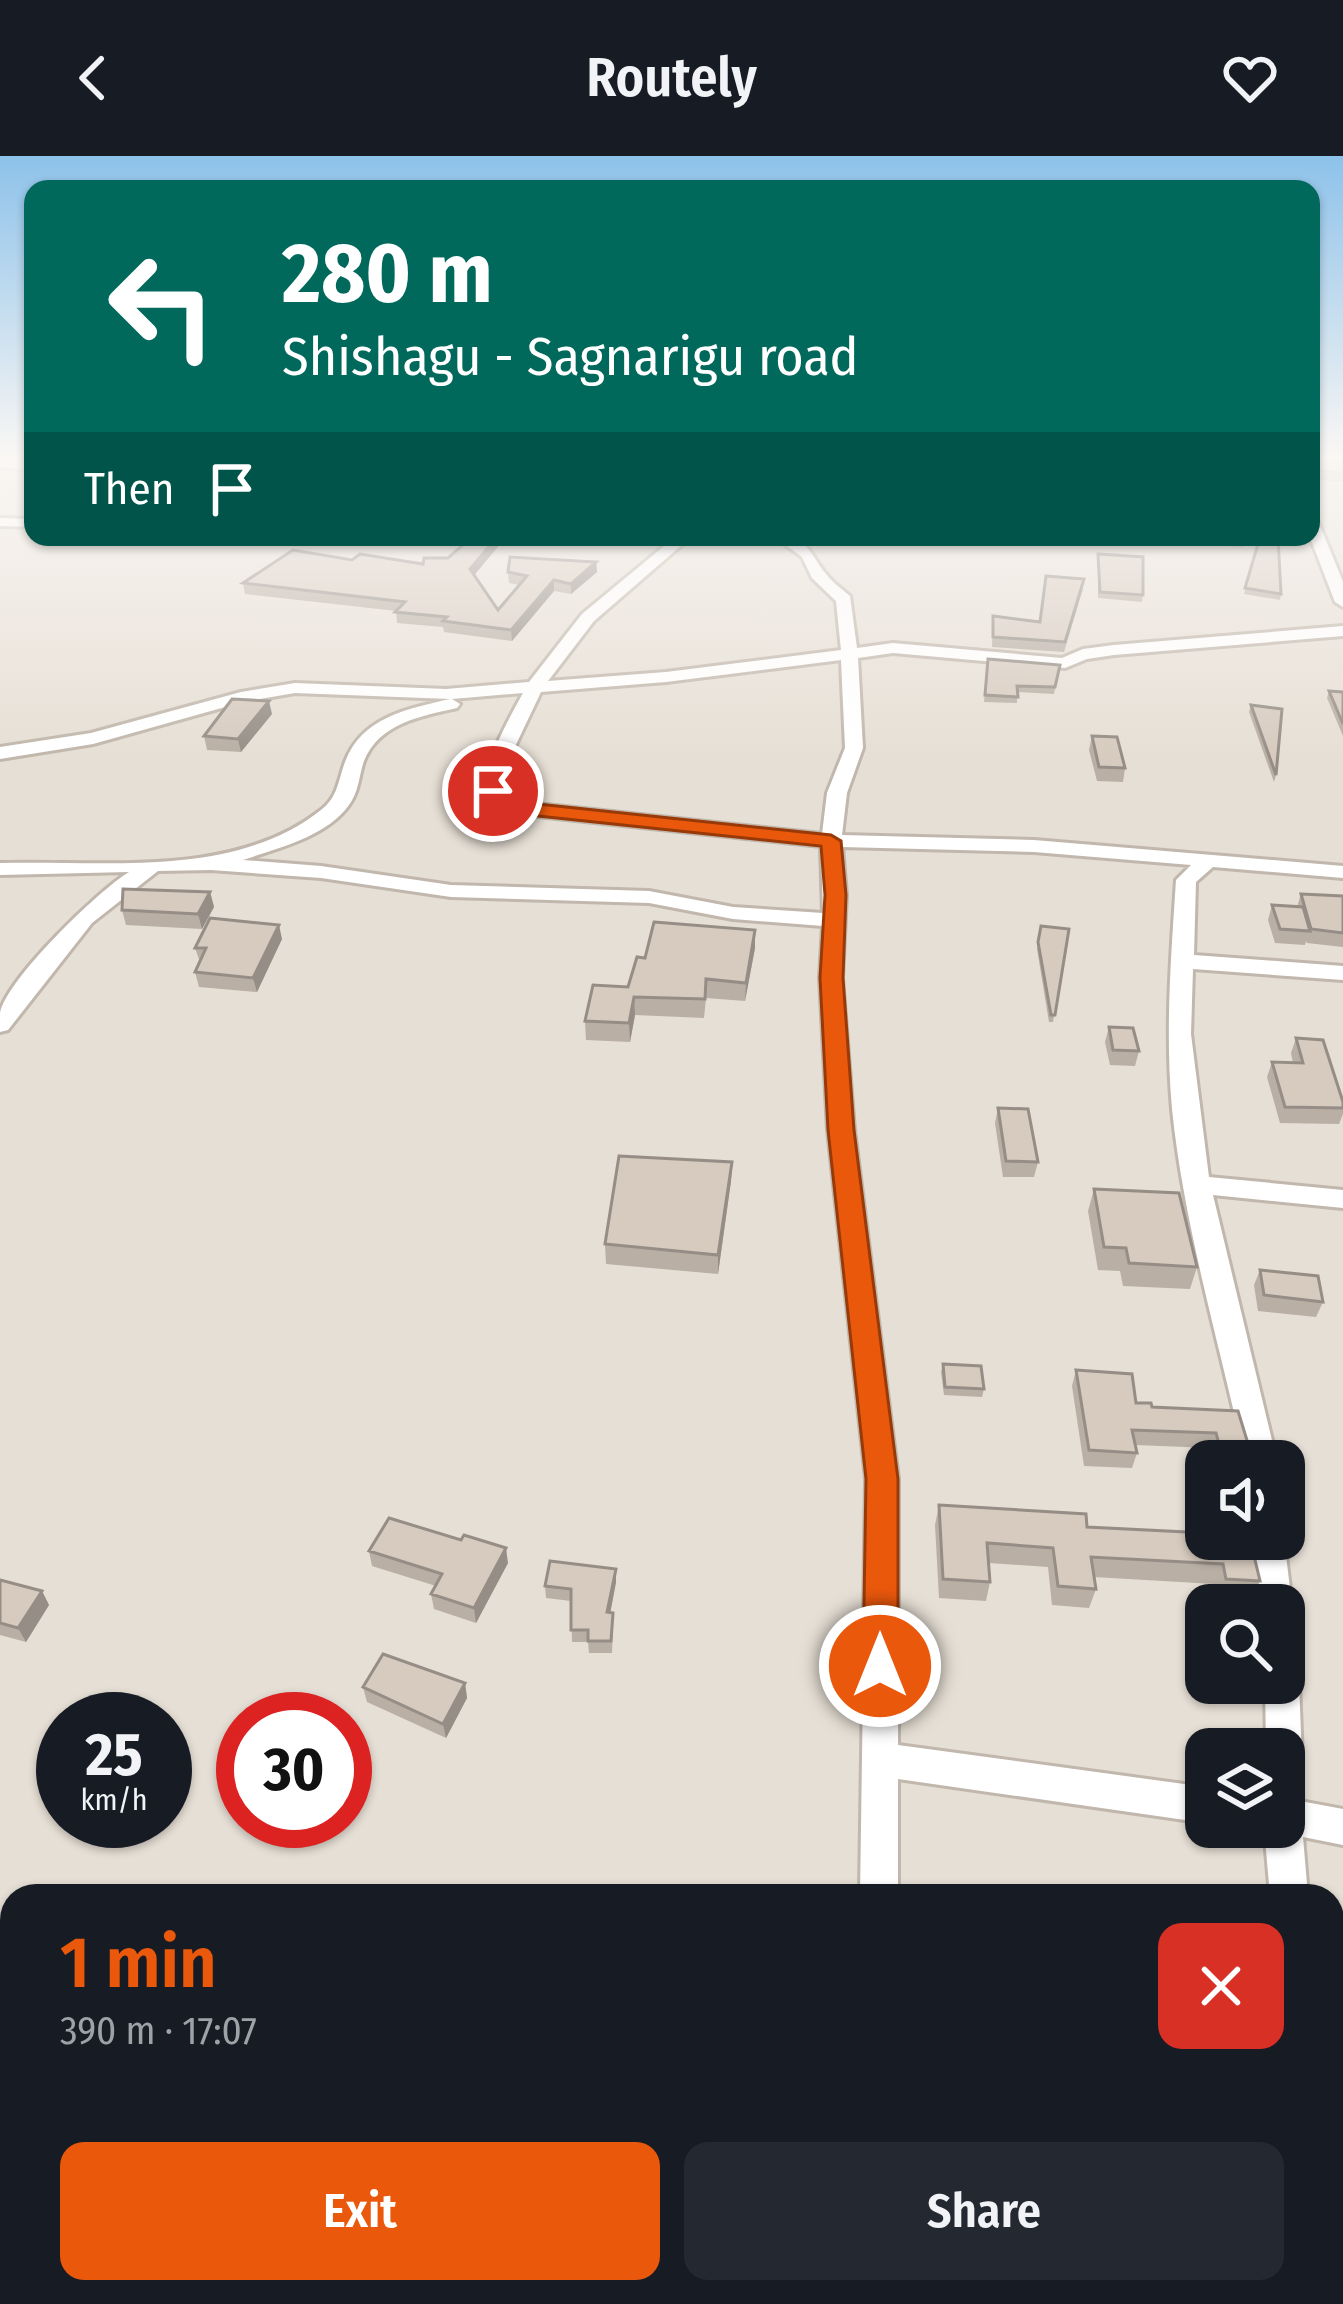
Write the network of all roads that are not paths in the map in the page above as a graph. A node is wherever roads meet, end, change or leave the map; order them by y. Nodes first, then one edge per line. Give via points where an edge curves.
1 (659, 557) edge
2 (810, 557) edge
3 (1325, 557) edge
4 (1343, 602) edge
5 (1343, 631) edge
6 (851, 653) junction
7 (532, 687) junction
8 (495, 691) junction
9 (0, 753) edge
10 (831, 841) junction
11 (1209, 860) junction
12 (211, 864) junction
13 (153, 867) junction
14 (0, 868) edge
15 (1343, 872) edge
16 (834, 920) junction
17 (1180, 961) junction
18 (1343, 974) edge
19 (0, 1024) edge
20 (1197, 1184) junction
21 (1343, 1199) edge
22 (1256, 1440) edge
23 (880, 1759) junction
24 (1185, 1802) edge
25 (1305, 1820) edge
26 (1343, 1827) edge
27 (1285, 1848) edge
28 (879, 1884) edge
29 (1288, 1884) edge

1 - 7 street via 587,614
2 - 6 street via 844,598
3 - 4 street
5 - 6 street via 1114,650 1065,663 910,648
6 - 7 street
6 - 10 street via 854,748
7 - 8 street
7 - 10 street via 494,783 508,803
8 - 9 street via 283,689
8 - 12 street via 380,726 354,760 338,806
10 - 11 street
10 - 16 street
11 - 15 street
11 - 17 street via 1186,880
12 - 13 street
12 - 16 street via 451,891 650,897
13 - 14 street
13 - 19 street via 81,923
16 - 23 street via 841,1130 882,1479
17 - 18 street
17 - 20 street via 1179,1034
20 - 21 street
20 - 22 street
23 - 24 street
23 - 28 street
25 - 26 street
27 - 29 street

